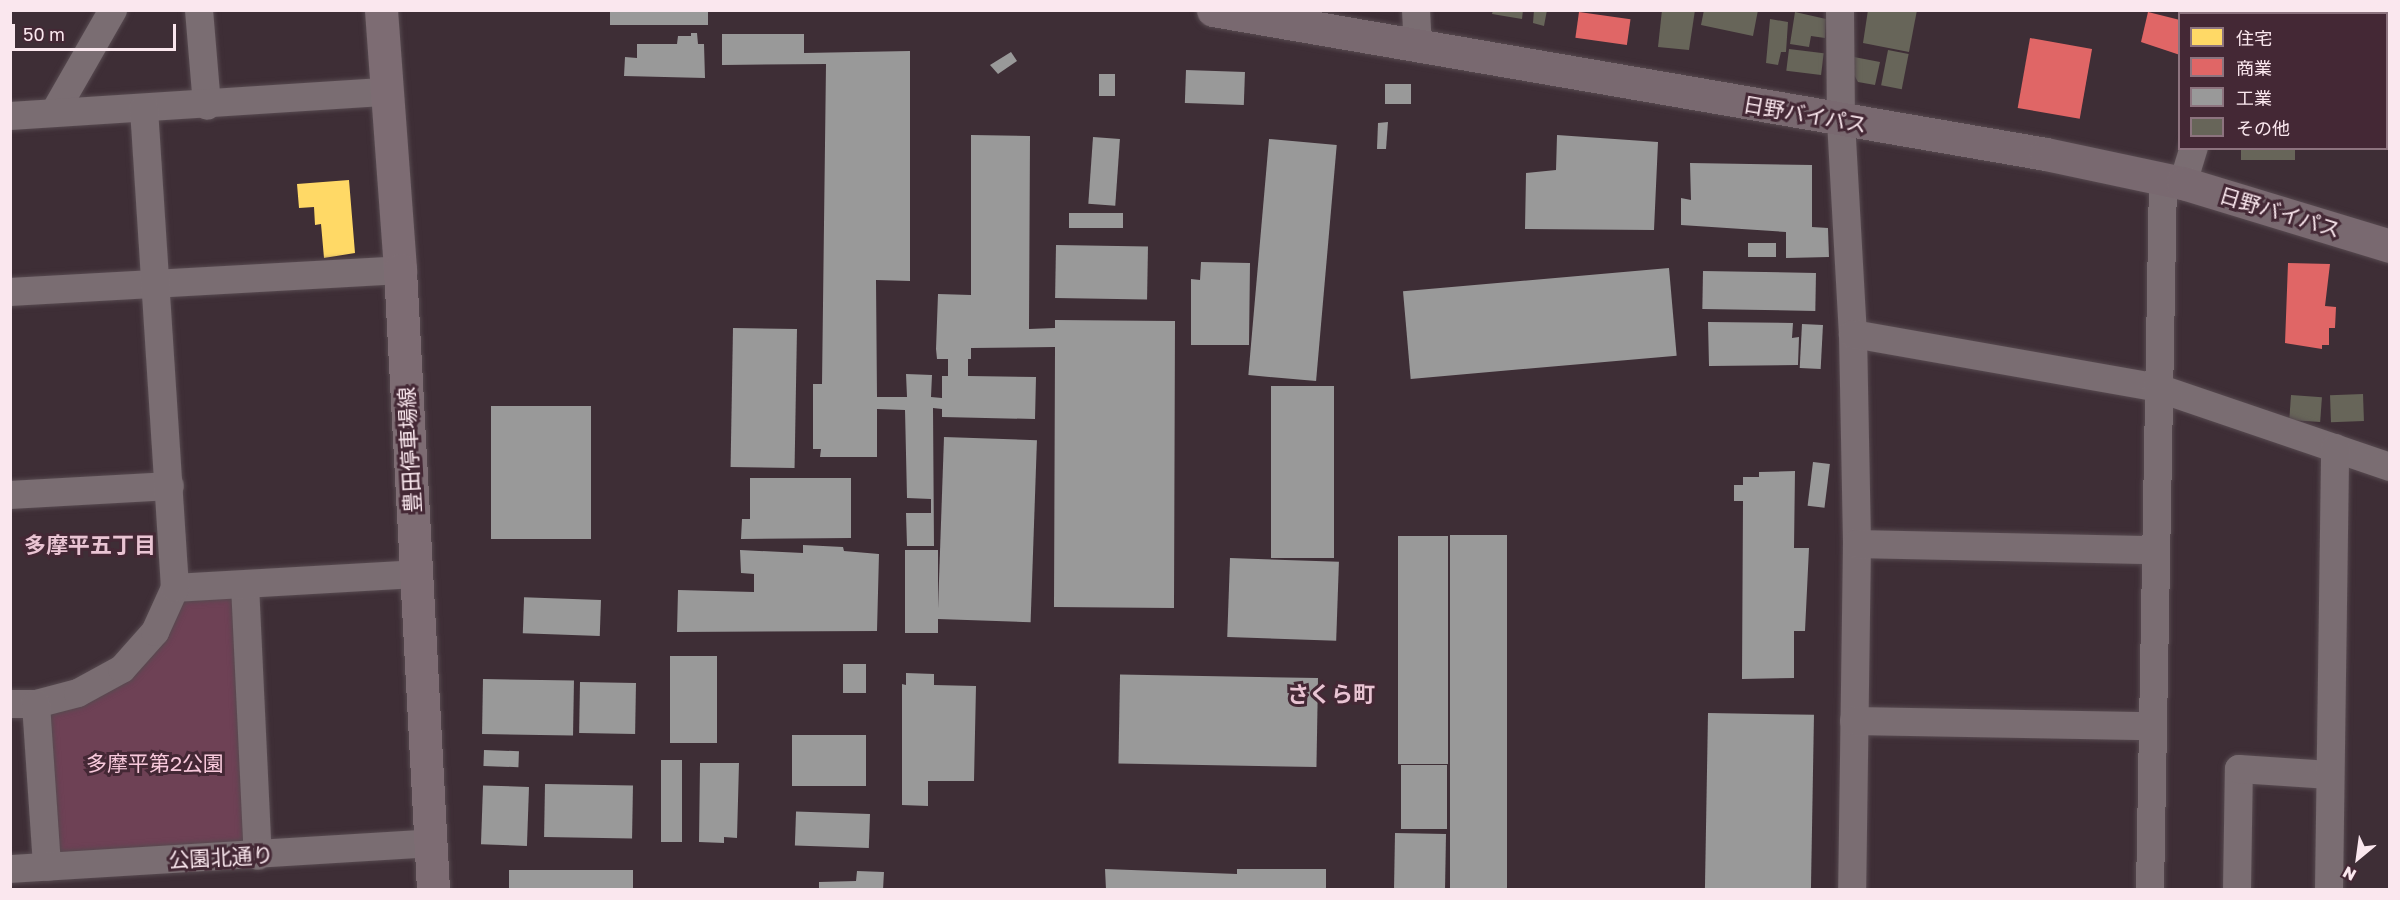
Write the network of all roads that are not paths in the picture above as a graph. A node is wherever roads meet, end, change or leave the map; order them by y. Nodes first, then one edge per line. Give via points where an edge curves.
1 (113, 10) edge
2 (199, 10) edge
3 (381, 10) edge
4 (1213, 10) edge
5 (1416, 10) edge
6 (1840, 10) edge
7 (1418, 46) junction
8 (386, 92) junction
9 (207, 106) junction
10 (144, 108) junction
11 (54, 113) junction
12 (10, 116) edge
13 (1841, 121) junction
14 (2193, 150) edge
15 (2173, 180) junction
16 (2390, 246) edge
17 (400, 270) junction
18 (158, 283) junction
19 (10, 292) edge
20 (1853, 334) junction
21 (2158, 388) junction
22 (2335, 448) junction
23 (2390, 466) edge
24 (170, 486) junction
25 (10, 495) edge
26 (1857, 544) junction
27 (2154, 550) junction
28 (415, 574) junction
29 (244, 585) junction
30 (175, 588) junction
31 (23, 704) edge
32 (1854, 721) junction
33 (2152, 726) junction
34 (2330, 775) junction
35 (430, 843) junction
36 (258, 855) junction
37 (47, 867) junction
38 (10, 869) edge
39 (433, 890) edge
40 (1852, 890) edge
41 (2150, 890) edge
42 (2237, 890) edge
43 (2329, 890) edge

1 - 11 street
2 - 9 street
3 - 8 main road, 豊田停車場線
4 - 7 highway, 日野バイパス
5 - 7 street
6 - 13 street
7 - 13 highway, 日野バイパス
8 - 9 street
8 - 17 main road, 豊田停車場線
9 - 10 street
10 - 11 street
10 - 18 street
11 - 12 street
13 - 15 highway, 日野バイパス
13 - 20 street
14 - 15 street
15 - 16 highway, 日野バイパス
15 - 21 street
17 - 18 street
17 - 28 main road, 豊田停車場線
18 - 19 street
18 - 24 street
20 - 21 street
20 - 26 street
21 - 22 street
21 - 27 street
22 - 23 street
22 - 34 street
24 - 25 street
24 - 30 street
26 - 27 street
26 - 32 street
27 - 33 street
28 - 29 street
28 - 35 main road, 豊田停車場線
29 - 30 street
29 - 36 street
30 - 31 street via 155,632 123,669 78,693
31 - 37 street
32 - 33 street
32 - 40 street
33 - 41 street
34 - 42 street via 2239,769
34 - 43 street
35 - 36 street, 公園北通り
35 - 39 main road, 豊田停車場線
36 - 37 street, 公園北通り
37 - 38 street, 公園北通り

